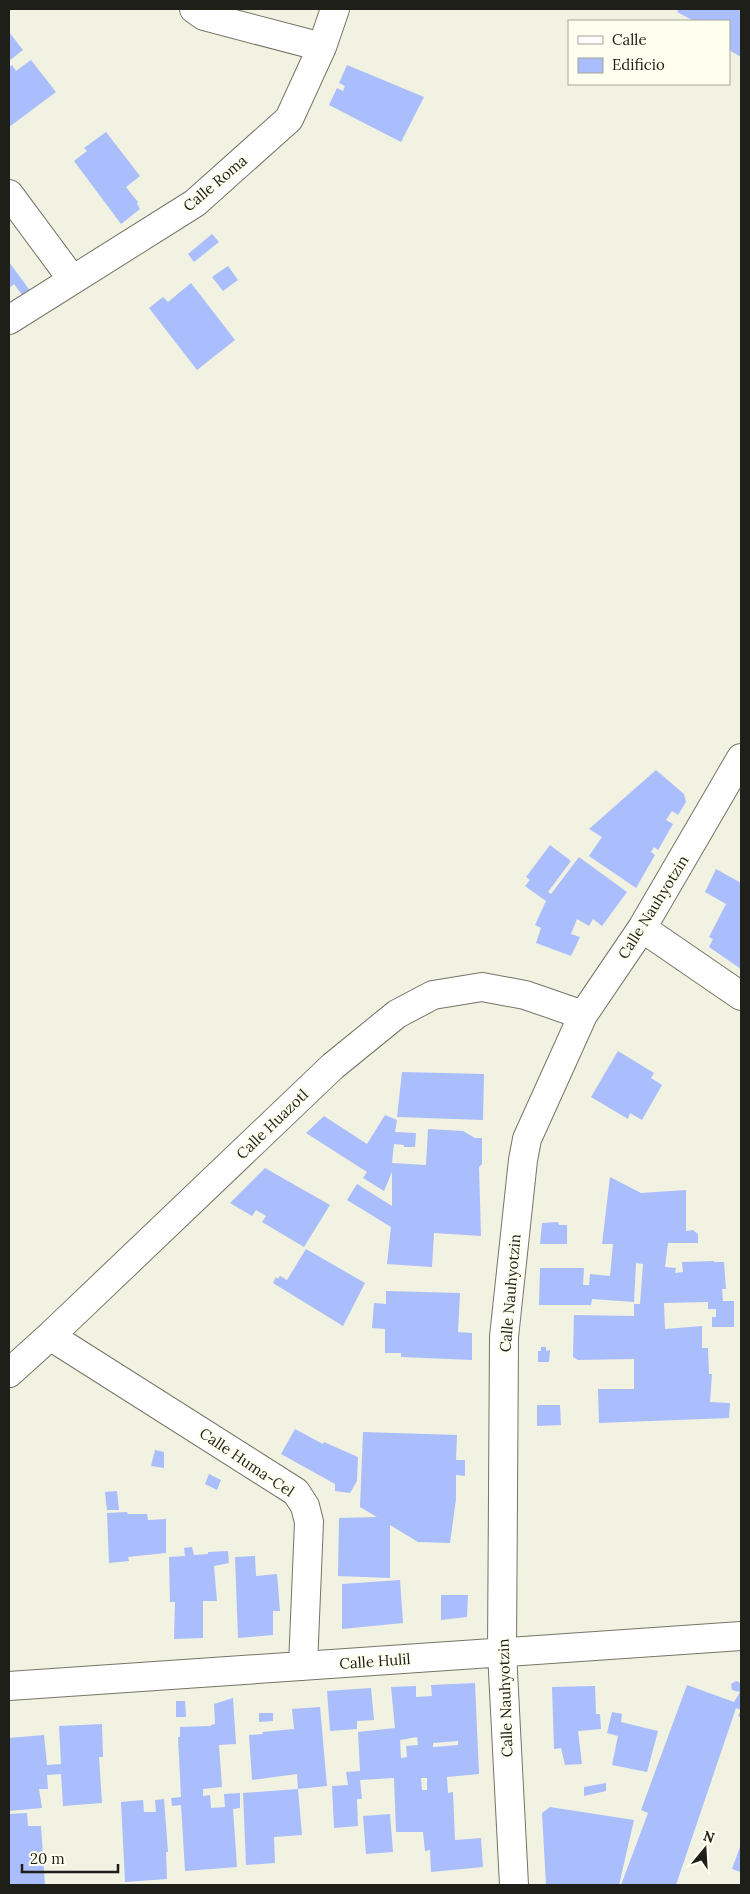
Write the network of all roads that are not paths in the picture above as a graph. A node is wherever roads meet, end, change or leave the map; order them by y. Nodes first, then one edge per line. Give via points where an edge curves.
1 (194, 9) edge
2 (335, 9) edge
3 (322, 47) junction
4 (9, 194) edge
5 (72, 279) junction
6 (9, 320) edge
7 (741, 758) edge
8 (642, 928) junction
9 (741, 996) edge
10 (583, 1015) junction
11 (50, 1336) junction
12 (9, 1373) edge
13 (741, 1636) edge
14 (502, 1652) junction
15 (303, 1666) junction
16 (9, 1686) edge
17 (509, 1885) edge

1 - 3 street via 204,16
2 - 3 street, Calle Roma
3 - 5 street, Calle Roma via 289,119 195,203
4 - 5 street
5 - 6 street, Calle Roma
7 - 8 street, Calle Nauhyotzin
8 - 9 street
8 - 10 street, Calle Nauhyotzin
10 - 11 street, Calle Huazotl via 525,995 482,987 434,995 397,1014 333,1066
10 - 14 street, Calle Nauhyotzin via 534,1120 523,1160 504,1337
11 - 12 street, Calle Huazotl
11 - 15 street, Calle Huma-Cel via 296,1492 305,1506 309,1522
13 - 14 street, Calle Hulil
14 - 15 street, Calle Hulil
14 - 17 street, Calle Nauhyotzin
15 - 16 street, Calle Hulil

